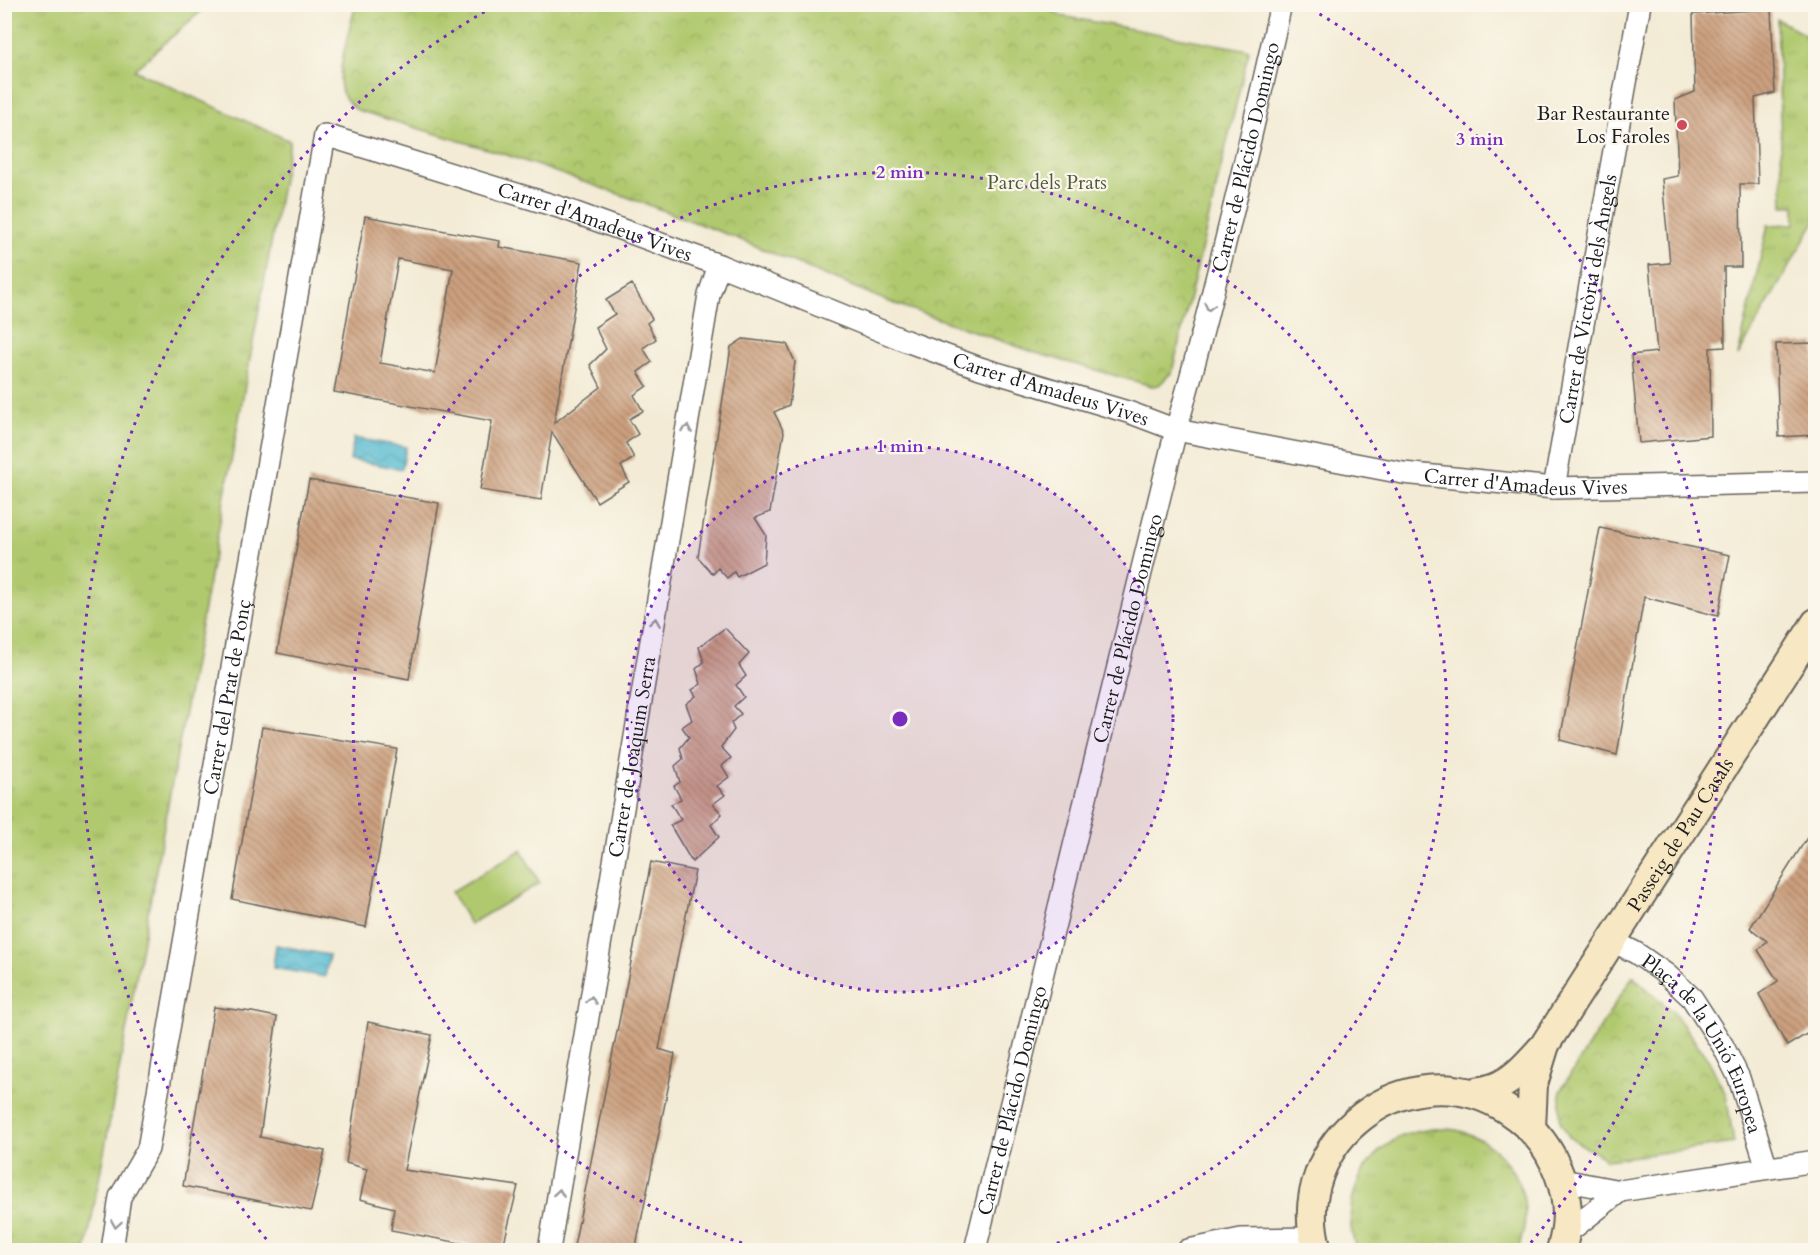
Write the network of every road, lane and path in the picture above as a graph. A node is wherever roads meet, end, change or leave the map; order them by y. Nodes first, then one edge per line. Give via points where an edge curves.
1 (1281, 4) edge
2 (1640, 4) edge
3 (325, 135) joint
4 (719, 265) junction
5 (1176, 430) junction
6 (1813, 481) edge
7 (1554, 488) junction
8 (1815, 623) edge
9 (1611, 940) junction
10 (1544, 1046) junction
11 (1472, 1093) junction
12 (1531, 1128) junction
13 (1815, 1161) edge
14 (1767, 1168) junction
15 (1562, 1180) junction
16 (1620, 1191) junction
17 (1564, 1242) edge
18 (1315, 1244) edge
19 (112, 1251) edge
20 (549, 1251) edge
21 (975, 1251) edge
22 (1188, 1251) edge

1 -> 5 street, Carrer de Plácido Domingo via 1243,174
2 - 7 street, Carrer de Victòria dels Àngels
3 - 4 street, Carrer d'Amadeus Vives via 565,209
3 -> 19 street, Carrer del Prat de Ponç via 148,1149 120,1197
4 - 5 street, Carrer d'Amadeus Vives via 980,368
20 -> 4 street, Carrer de Joaquim Serra via 709,295
5 - 7 street, Carrer d'Amadeus Vives via 1403,473
5 - 21 street, Carrer de Plácido Domingo
6 - 7 street, Carrer d'Amadeus Vives
8 - 9 street, Passeig de Pau Casals
9 - 10 street, Passeig de Pau Casals
9 - 14 street, Plaça de la Unió Europea via 1636,952 1692,998 1739,1078
10 - 11 street, Passeig de Pau Casals via 1516,1075 1496,1087
10 - 12 street, Passeig de Pau Casals via 1533,1084
11 - 12 street via 1501,1106
11 - 18 street via 1418,1091 1382,1102 1351,1124 1318,1175 1311,1215
12 - 15 street via 1549,1152
13 - 14 street
14 - 16 street
15 - 16 street
15 - 17 street via 1567,1206
16 - 17 street
18 - 22 street via 1241,1239

